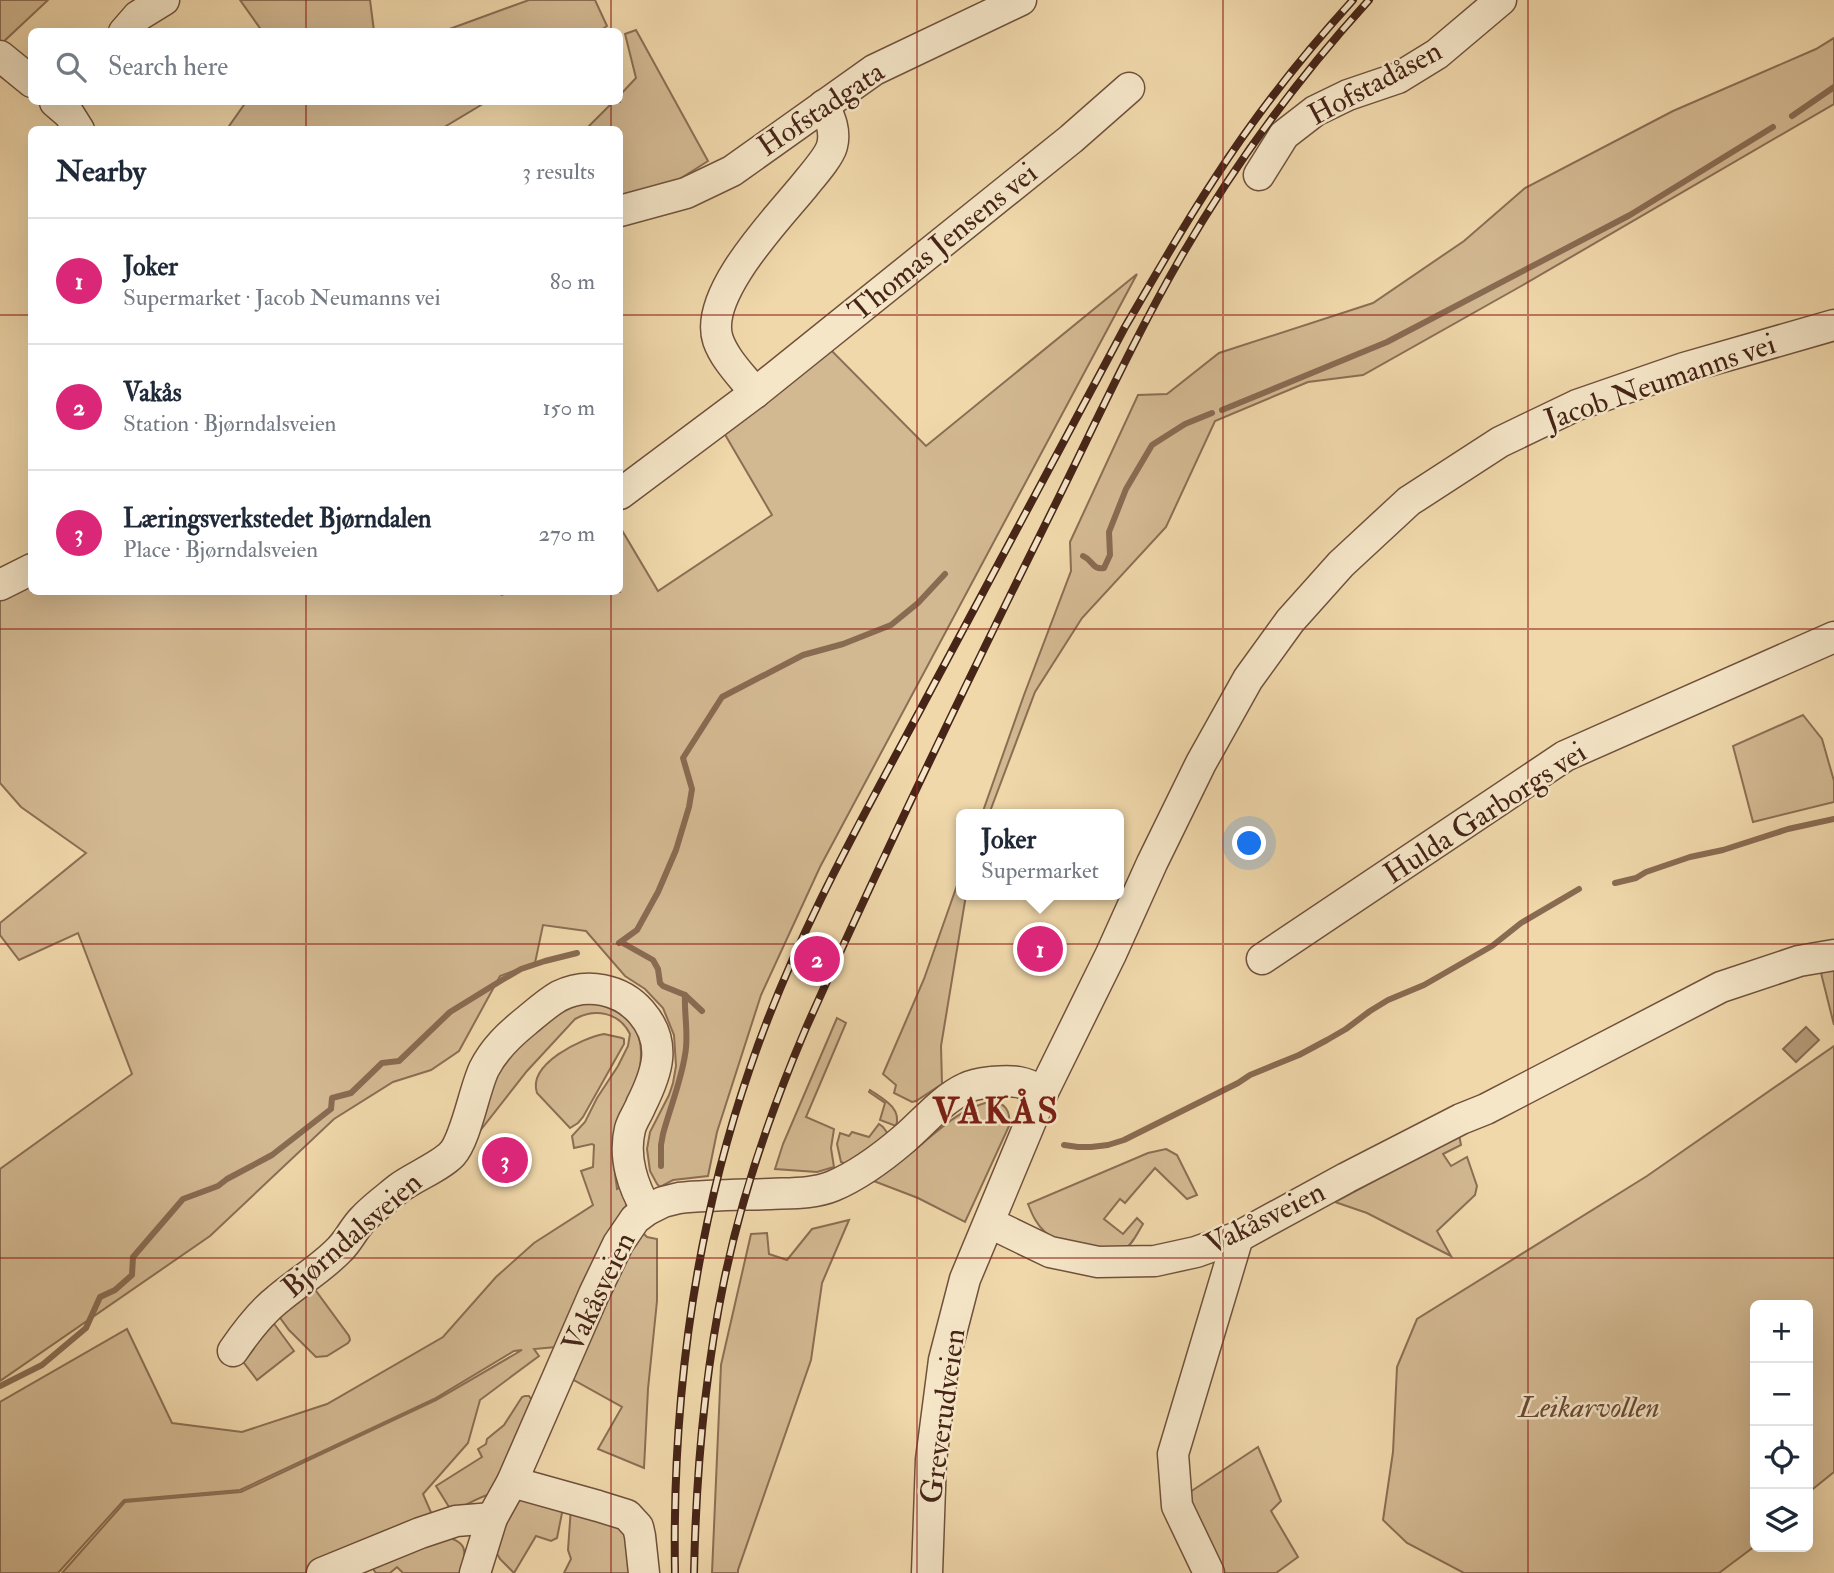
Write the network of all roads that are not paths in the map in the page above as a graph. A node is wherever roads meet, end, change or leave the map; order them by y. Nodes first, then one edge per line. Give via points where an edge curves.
1 (164, 0) edge
2 (1021, 0) edge
3 (1501, 0) edge
4 (128, 28) edge
5 (0, 56) edge
6 (28, 79) edge
7 (1129, 88) dead end
8 (824, 105) junction
9 (1259, 175) dead end
10 (623, 210) edge
11 (1834, 325) edge
12 (755, 393) junction
13 (623, 492) edge
14 (28, 571) edge
15 (0, 584) edge
16 (1834, 637) edge
17 (1834, 955) edge
18 (1262, 959) dead end
19 (1043, 1092) junction
20 (647, 1210) junction
21 (990, 1223) junction
22 (1238, 1237) junction
23 (233, 1351) dead end
24 (512, 1482) junction
25 (492, 1518) junction
26 (321, 1573) edge
27 (475, 1573) edge
28 (644, 1573) edge
29 (927, 1573) edge
30 (1209, 1573) edge

1 - 4 street
2 - 8 street, Hofstadgata via 874,69
3 - 9 street, Hofstadåsen via 1437,54 1398,78 1315,111 1284,135
5 - 6 street
7 - 12 street, Thomas Jensens vei
8 - 10 street, Hofstadgata via 732,171 686,192
8 - 12 street via 833,124 832,146 746,257 723,294 716,318 724,354
11 - 19 street, Jacob Neumanns vei via 1684,368 1577,405 1500,442 1409,501 1341,564 1290,621 1248,679 1201,763
12 - 13 street, Thomas Jensens vei
14 - 15 street
16 - 18 street, Hulda Garborgs vei via 1565,756
17 - 22 street, Vakåsveien via 1799,961 1721,987
19 - 20 street, Vakåsveien via 1011,1080 965,1088 879,1159 832,1186 678,1198
19 - 21 street
20 - 23 street, Bjørndalsveien via 637,1193 628,1149 630,1128 653,1080 657,1042 652,1028 628,999 604,989 571,991 542,1008 495,1051 453,1154 364,1217 340,1249 266,1309
20 - 24 street, Vakåsveien via 618,1244
21 - 22 street, Vakåsveien via 1050,1252 1098,1262 1155,1261
21 - 29 street, Greverudveien via 965,1279 944,1360 931,1460
22 - 30 street via 1173,1454 1177,1506
24 - 25 street, Vakåsveien
24 - 28 street via 627,1515 638,1527
25 - 26 street via 456,1521
25 - 27 street, Vakåsveien

